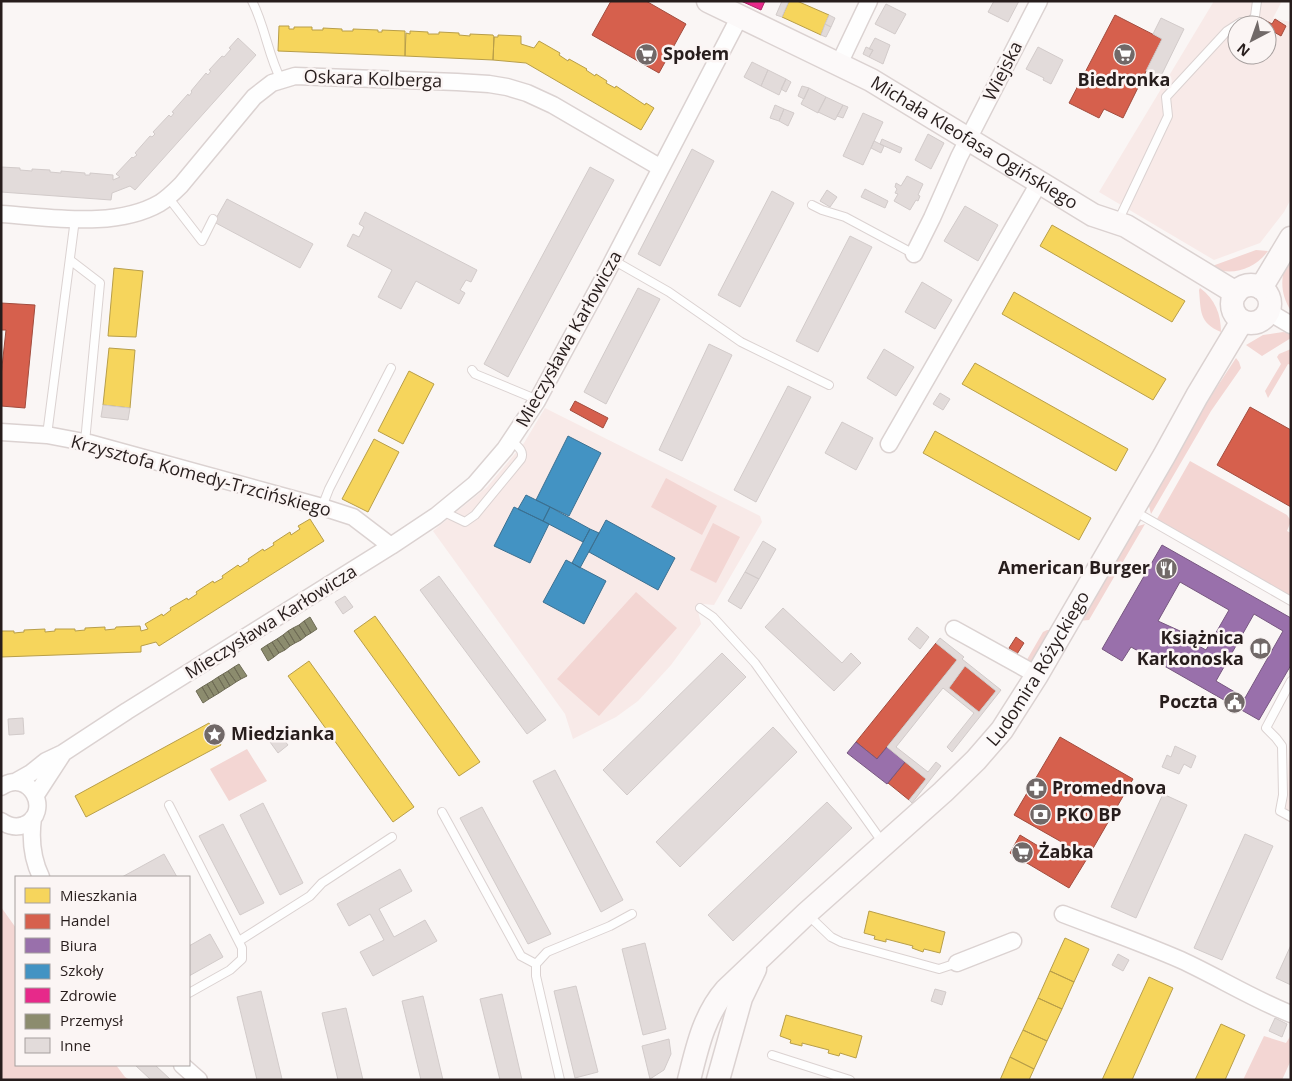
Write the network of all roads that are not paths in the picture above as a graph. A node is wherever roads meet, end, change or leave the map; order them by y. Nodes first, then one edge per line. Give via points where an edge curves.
1 (252, 1) edge
2 (708, 1) edge
3 (869, 1) edge
4 (1039, 1) edge
5 (1256, 1) edge
6 (740, 16) junction
7 (839, 64) junction
8 (280, 80) junction
9 (968, 140) junction
10 (661, 168) junction
11 (1039, 183) junction
12 (168, 197) junction
13 (812, 205) dead end
14 (1, 214) edge
15 (1121, 215) dead end
16 (75, 218) junction
17 (213, 219) dead end
18 (1291, 238) edge
19 (914, 254) joint
20 (70, 260) junction
21 (613, 260) junction
22 (1261, 288) junction
23 (1236, 293) junction
24 (1269, 312) junction
25 (1242, 322) junction
26 (1291, 325) edge
27 (391, 368) dead end
28 (472, 370) dead end
29 (829, 385) dead end
30 (538, 400) junction
31 (1, 432) edge
32 (47, 435) junction
33 (511, 440) junction
34 (85, 442) junction
35 (889, 444) dead end
36 (322, 507) junction
37 (442, 511) junction
38 (1133, 511) junction
39 (391, 546) junction
40 (1291, 601) edge
41 (700, 608) dead end
42 (954, 628) dead end
43 (1037, 675) junction
44 (1291, 681) edge
45 (63, 753) junction
46 (8, 784) edge
47 (36, 795) junction
48 (170, 805) dead end
49 (442, 812) dead end
50 (1291, 817) edge
51 (33, 818) junction
52 (6, 824) edge
53 (392, 837) dead end
54 (884, 845) junction
55 (33, 855) junction
56 (41, 876) edge
57 (807, 913) junction
58 (632, 914) dead end
59 (1063, 914) dead end
60 (239, 941) junction
61 (1014, 941) dead end
62 (760, 956) junction
63 (957, 963) joint
64 (536, 964) junction
65 (190, 992) edge
66 (1291, 1014) edge
67 (772, 1055) dead end
68 (183, 1066) edge
69 (199, 1080) edge
70 (560, 1080) edge
71 (689, 1080) edge
72 (718, 1080) edge
73 (850, 1080) edge

1 - 8 lane via 260,16
2 - 6 street, Michała Kleofasa Ogińskiego
3 - 7 street
4 - 9 street, Wiejska
5 - 15 lane via 1255,16 1250,23 1241,22 1227,31 1166,97 1168,116
6 - 7 street, Michała Kleofasa Ogińskiego
6 - 10 street, Mieczysława Karłowicza
7 - 9 street, Michała Kleofasa Ogińskiego via 887,89
8 - 10 street, Oskara Kolberga via 317,76 507,87 553,105
8 - 12 street, Oskara Kolberga via 265,88 245,107 193,172
9 - 11 street, Michała Kleofasa Ogińskiego
9 - 19 street, Wiejska
10 - 21 street, Mieczysława Karłowicza
11 - 23 street, Michała Kleofasa Ogińskiego via 1093,215 1126,226
11 - 35 street
12 - 16 street, Oskara Kolberga via 128,216
12 - 17 lane via 202,241
13 - 19 lane via 845,217
14 - 16 street, Oskara Kolberga
16 - 20 lane
18 - 22 street
20 - 32 lane
20 - 34 lane via 100,283
21 - 29 lane via 669,292 741,342
21 - 30 street, Mieczysława Karłowicza
22 - 23 street via 1248,285
22 - 24 street via 1270,298
23 - 25 street via 1232,305 1236,317
24 - 25 street via 1258,323
24 - 26 street
25 - 38 street, Ludomira Różyckiego via 1196,396
27 - 36 lane
28 - 30 lane
30 - 33 street, Mieczysława Karłowicza
31 - 32 street, Krzysztofa Komedy-Trzcińskiego
32 - 34 street, Krzysztofa Komedy-Trzcińskiego
33 - 37 street, Mieczysława Karłowicza via 475,484
33 - 37 lane via 523,456 475,514 464,522
34 - 36 street, Krzysztofa Komedy-Trzcińskiego
36 - 39 street, Krzysztofa Komedy-Trzcińskiego via 353,517
37 - 39 street, Mieczysława Karłowicza
38 - 40 lane
38 - 43 street, Ludomira Różyckiego
39 - 45 street, Mieczysława Karłowicza
41 - 54 lane via 755,663
42 - 43 street
43 - 54 street, Ludomira Różyckiego via 1013,715 981,754
44 - 50 lane via 1266,728 1282,746 1283,795 1280,811
45 - 46 street, Mieczysława Karłowicza
45 - 47 street, Mieczysława Karłowicza
46 - 47 street via 24,784
47 - 51 street via 38,807
48 - 60 lane
49 - 64 lane via 520,956
51 - 52 street via 19,826
51 - 55 street
52 - 55 street
53 - 60 lane via 322,883 310,896
54 - 57 street, Ludomira Różyckiego
55 - 56 street
57 - 62 street, Ludomira Różyckiego
57 - 63 lane via 831,937 841,942 939,970
58 - 64 lane via 547,952
59 - 66 street via 1145,944
60 - 65 lane via 242,959 230,970
61 - 63 street
62 - 71 street, Ludomira Różyckiego via 717,1000 706,1018
62 - 72 street, Ludomira Różyckiego via 741,998
64 - 70 lane
67 - 73 lane
68 - 69 street

